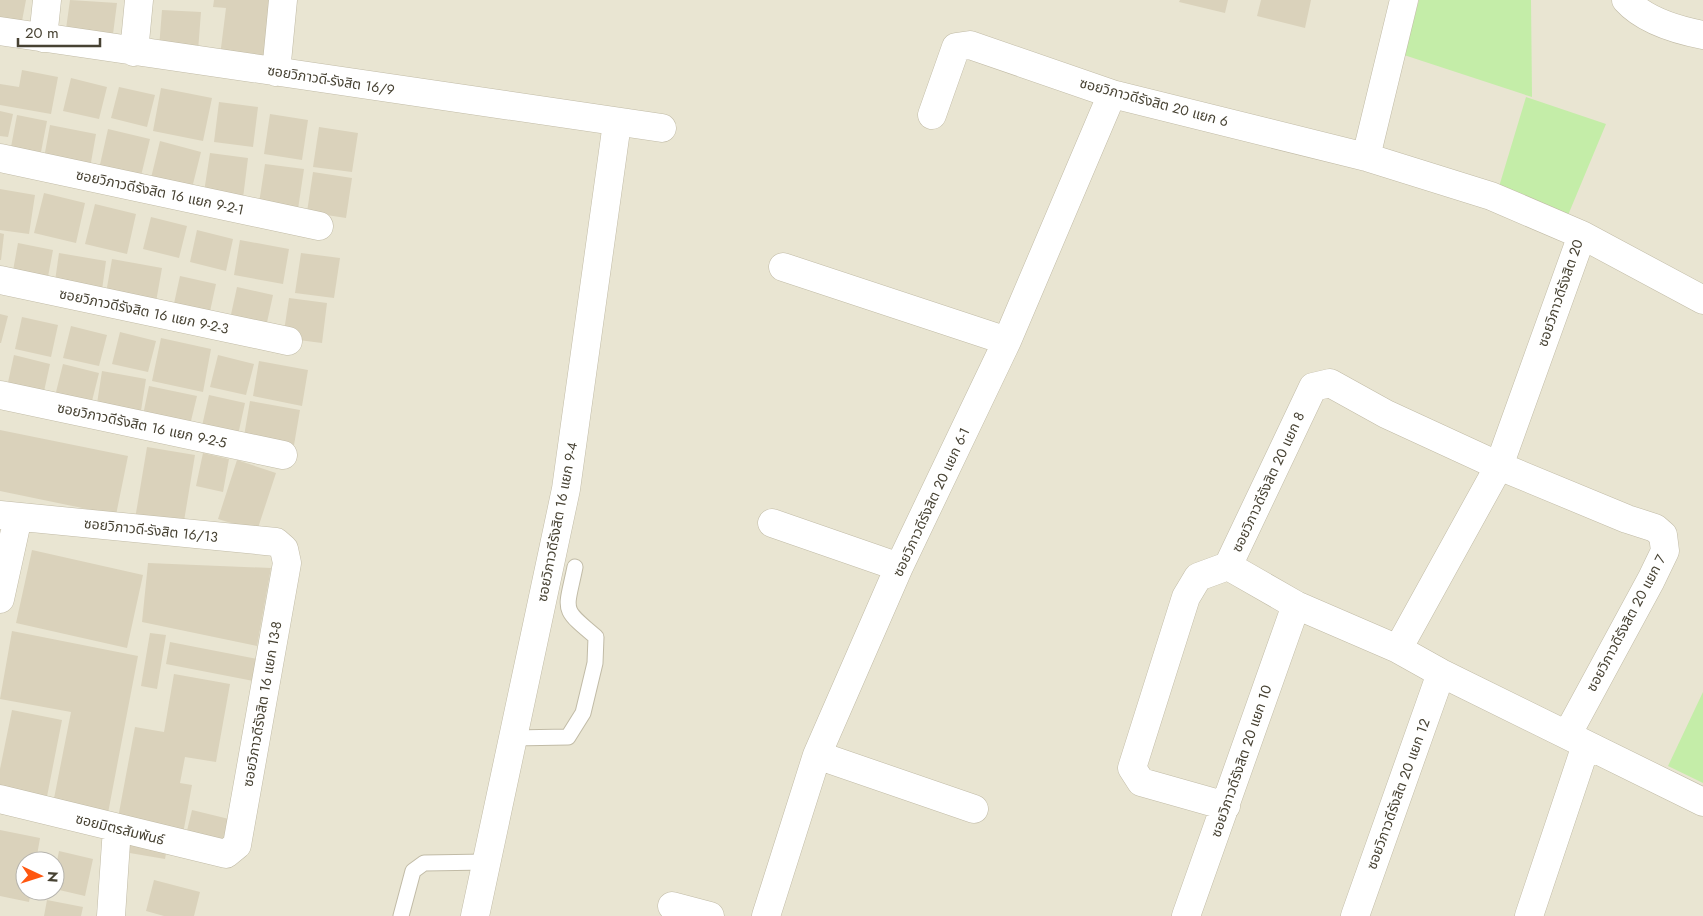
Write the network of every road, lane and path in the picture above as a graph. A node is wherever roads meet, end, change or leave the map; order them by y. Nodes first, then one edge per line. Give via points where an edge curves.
1 (47, 0) edge
2 (139, 0) edge
3 (283, 0) edge
4 (1404, 0) edge
5 (1626, 0) edge
6 (0, 31) edge
7 (1703, 36) edge
8 (43, 38) junction
9 (134, 52) junction
10 (276, 72) junction
11 (1112, 94) junction
12 (932, 114) dead end
13 (617, 123) junction
14 (662, 128) dead end
15 (1366, 157) junction
16 (0, 158) edge
17 (319, 226) dead end
18 (1582, 235) junction
19 (784, 267) dead end
20 (0, 280) edge
21 (1703, 300) edge
22 (1007, 341) junction
23 (288, 342) dead end
24 (0, 395) edge
25 (283, 455) dead end
26 (1499, 466) junction
27 (9, 516) edge
28 (772, 523) dead end
29 (287, 563) joint
30 (1228, 566) junction
31 (575, 567) dead end
32 (899, 567) junction
33 (0, 599) edge
34 (1296, 605) junction
35 (1398, 649) junction
36 (1441, 673) junction
37 (513, 738) junction
38 (1576, 740) junction
39 (817, 755) junction
40 (0, 799) edge
41 (1703, 802) edge
42 (1226, 806) junction
43 (974, 809) dead end
44 (117, 828) junction
45 (237, 845) joint
46 (487, 862) junction
47 (672, 906) dead end
48 (111, 916) edge
49 (401, 916) edge
50 (475, 916) edge
51 (710, 916) edge
52 (766, 916) edge
53 (1186, 916) edge
54 (1355, 916) edge
55 (1530, 916) edge

1 - 8 street
2 - 9 street
3 - 10 street
4 - 15 street
5 - 7 street via 1636,11
6 - 8 street, ซอยวิภาวดี-รังสิต 16/9
8 - 9 street, ซอยวิภาวดี-รังสิต 16/9
9 - 10 street, ซอยวิภาวดี-รังสิต 16/9
10 - 13 street, ซอยวิภาวดี-รังสิต 16/9
11 - 12 street, ซอยวิภาวดีรังสิต 20 แยก 6 via 970,45 956,47
11 - 15 street, ซอยวิภาวดีรังสิต 20 แยก 6
11 - 22 street, ซอยวิภาวดีรังสิต 20 แยก 6-1
13 - 14 street, ซอยวิภาวดี-รังสิต 16/9
13 - 37 street, ซอยวิภาวดีรังสิต 16 แยก 9-4 via 566,489
15 - 18 street, ซอยวิภาวดีรังสิต 20 via 1491,196
16 - 17 street, ซอยวิภาวดีรังสิต 16 แยก 9-2-1
18 - 21 street
18 - 26 street, ซอยวิภาวดีรังสิต 20
19 - 22 street
20 - 23 street, ซอยวิภาวดีรังสิต 16 แยก 9-2-3
22 - 32 street, ซอยวิภาวดีรังสิต 20 แยก 6-1
24 - 25 street, ซอยวิภาวดีรังสิต 16 แยก 9-2-5
26 - 30 street, ซอยวิภาวดีรังสิต 20 แยก 8 via 1386,414 1344,390 1322,383 1313,387
26 - 35 street, ซอยวิภาวดีรังสิต 20
26 - 38 street, ซอยวิภาวดีรังสิต 20 แยก 7 via 1655,528 1663,535 1665,550
27 - 29 street, ซอยวิภาวดี-รังสิต 16/13 via 276,542 284,549
27 - 33 street
28 - 32 street
29 - 45 street, ซอยวิภาวดีรังสิต 16 แยก 13-8
30 - 34 street
30 - 42 street, ซอยวิภาวดีรังสิต 20 แยก 8 via 1198,576 1186,597 1132,768 1141,782
31 - 37 lane via 567,606 570,615 596,637 595,663 583,713 568,737
32 - 39 street, ซอยวิภาวดีรังสิต 20 แยก 6-1
34 - 35 street
34 - 42 street, ซอยวิภาวดีรังสิต 20 แยก 10
35 - 36 street
36 - 38 street
36 - 54 street, ซอยวิภาวดีรังสิต 20 แยก 12
37 - 46 street, ซอยวิภาวดีรังสิต 16 แยก 9-4
38 - 41 street
38 - 55 street
39 - 43 street
39 - 52 street, ซอยวิภาวดีรังสิต 20 แยก 6-1
40 - 44 street, ซอยมิตรสัมพันธ์
42 - 53 street, ซอยวิภาวดีรังสิต 20 แยก 10
44 - 45 street, ซอยมิตรสัมพันธ์ via 226,854
44 - 48 street
46 - 49 lane via 424,863 412,871
46 - 50 street, ซอยวิภาวดีรังสิต 16 แยก 9-4
47 - 51 street

